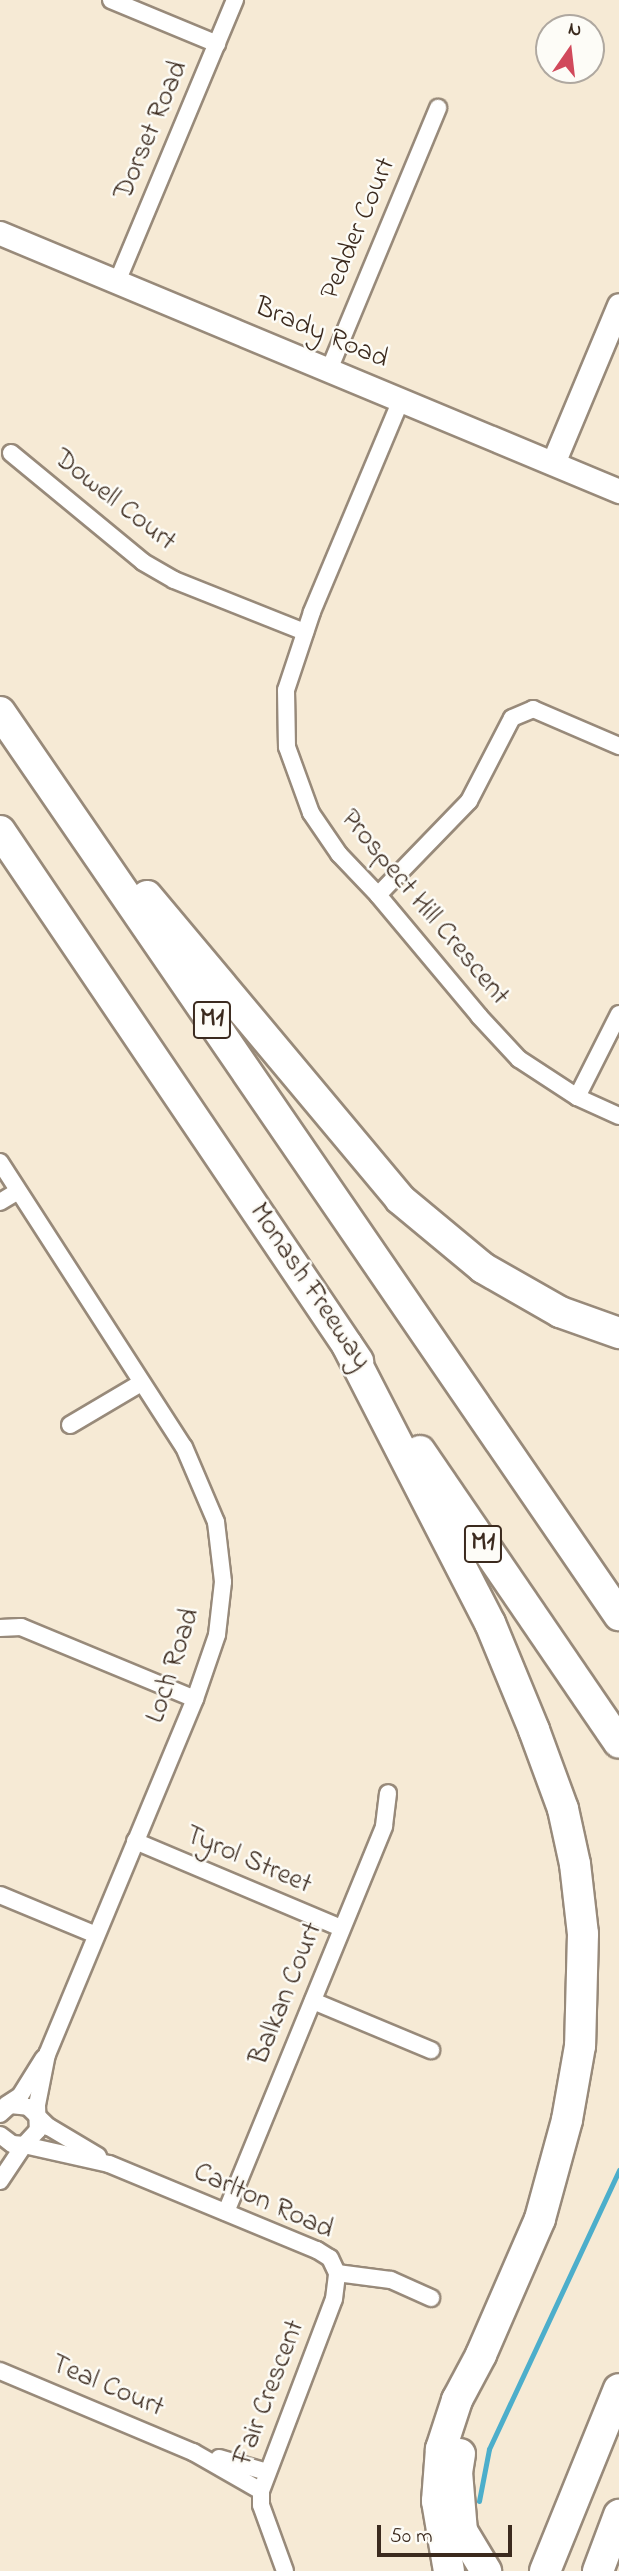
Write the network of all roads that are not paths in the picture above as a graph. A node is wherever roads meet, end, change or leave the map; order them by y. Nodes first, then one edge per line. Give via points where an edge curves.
1 (111, 0) edge
2 (235, 0) edge
3 (217, 44) junction
4 (438, 108) dead end
5 (0, 233) edge
6 (117, 282) junction
7 (619, 305) edge
8 (329, 370) junction
9 (401, 400) junction
10 (11, 453) dead end
11 (553, 463) junction
12 (619, 491) edge
13 (305, 632) junction
14 (0, 712) edge
15 (619, 746) edge
16 (28, 754) junction
17 (0, 831) edge
18 (378, 895) junction
19 (619, 1014) edge
20 (576, 1097) junction
21 (619, 1116) edge
22 (0, 1162) edge
23 (18, 1191) junction
24 (0, 1202) edge
25 (619, 1333) edge
26 (347, 1345) junction
27 (141, 1383) junction
28 (70, 1425) dead end
29 (619, 1615) edge
30 (0, 1628) edge
31 (195, 1699) junction
32 (619, 1743) edge
33 (387, 1793) dead end
34 (135, 1841) junction
35 (0, 1895) edge
36 (341, 1928) junction
37 (96, 1935) junction
38 (313, 2001) junction
39 (431, 2050) dead end
40 (47, 2054) junction
41 (3, 2108) edge
42 (37, 2116) junction
43 (0, 2135) edge
44 (24, 2145) junction
45 (109, 2164) junction
46 (0, 2180) edge
47 (226, 2212) junction
48 (337, 2273) junction
49 (431, 2298) dead end
50 (481, 2355) junction
51 (0, 2371) edge
52 (619, 2389) edge
53 (193, 2452) junction
54 (267, 2472) junction
55 (261, 2491) junction
56 (619, 2515) edge
57 (285, 2571) edge
58 (449, 2571) edge
59 (486, 2571) edge
60 (545, 2571) edge
61 (598, 2571) edge

1 - 3 street
2 - 3 street, Dorset Road
3 - 6 street, Dorset Road
4 - 8 street, Pedder Court
5 - 6 main road, Brady Road
6 - 8 main road, Brady Road
7 - 11 main road
8 - 9 main road, Brady Road
9 - 11 main road, Brady Road
9 - 13 street, Prospect Hill Crescent
10 - 13 street, Dowell Court via 144,562 174,580
11 - 12 main road, Brady Road
13 - 18 street, Prospect Hill Crescent via 286,690 287,747 311,813 338,854
14 - 16 highway, M1
15 - 18 street via 533,709 512,718 469,802
16 - 25 highway via 400,1199 483,1268 561,1312
16 - 29 highway, M1
17 - 26 highway, Monash Freeway / M1
18 - 20 street, Prospect Hill Crescent via 519,1059
19 - 20 street
20 - 21 street, Prospect Hill Crescent
22 - 23 street, Loch Road
23 - 24 street
23 - 27 street, Loch Road
26 - 32 highway, Monash Freeway / M1
26 - 50 highway via 490,1623 563,1809 575,1864 583,1934 580,2046 567,2120 540,2219
27 - 28 street
27 - 31 street, Loch Road via 184,1447 216,1522 223,1582 219,1622
30 - 31 street via 21,1627
31 - 34 street, Loch Road
33 - 36 street, Balkan Court via 384,1826
34 - 36 street, Tyrol Street
34 - 37 street, Loch Road
35 - 37 street
36 - 38 street, Balkan Court
37 - 40 street, Loch Road
38 - 39 street
38 - 47 street, Balkan Court
40 - 41 street, Loch Road via 20,2096
40 - 42 street, Loch Road
41 - 42 street, Carlton Road via 28,2107
42 - 44 street, Loch Road via 38,2130
42 - 45 street, Carlton Road
43 - 44 street, Carlton Road via 12,2144
44 - 45 street, Carlton Road
44 - 46 street
45 - 47 street, Carlton Road
47 - 48 street, Carlton Road via 317,2250 330,2258
48 - 49 street, Carlton Road via 391,2280
48 - 54 street, Fair Crescent via 334,2299
50 - 58 highway via 457,2400 441,2449 437,2501
50 - 59 highway via 457,2472 461,2531
51 - 53 street, Teal Court
52 - 60 highway
53 - 54 street, Teal Court
53 - 55 street, Teal Court
54 - 55 street, Fair Crescent
55 - 57 street, Fair Crescent via 261,2505
56 - 61 highway

